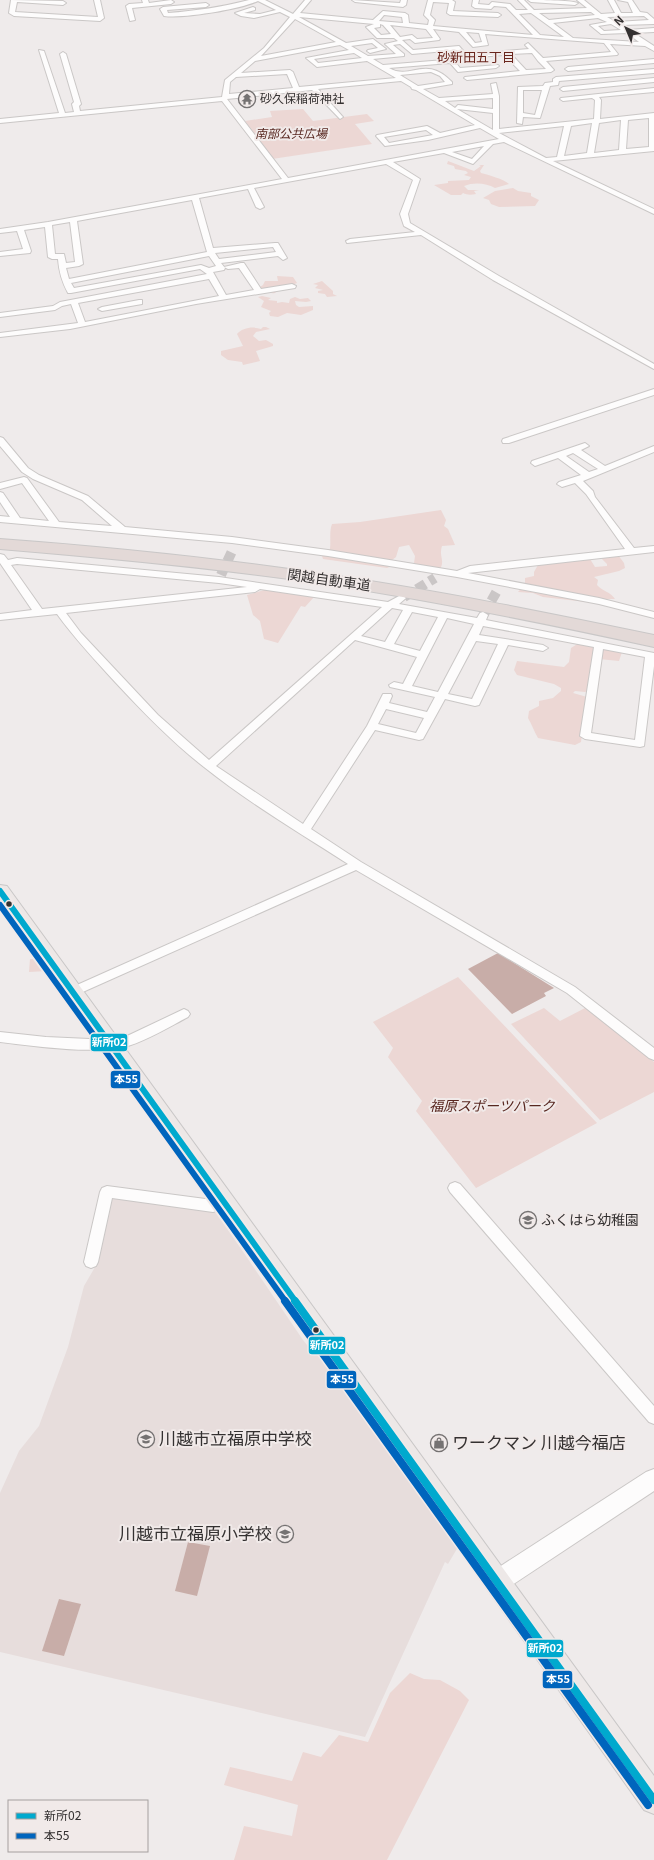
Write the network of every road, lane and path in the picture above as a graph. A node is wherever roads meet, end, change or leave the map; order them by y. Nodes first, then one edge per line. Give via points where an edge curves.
1 (14, 0) edge
2 (97, 0) edge
3 (196, 0) edge
4 (228, 0) edge
5 (256, 0) edge
6 (261, 0) edge
7 (308, 0) edge
8 (355, 0) edge
9 (404, 0) edge
10 (476, 0) edge
11 (521, 0) edge
12 (531, 0) edge
13 (612, 0) edge
14 (621, 0) edge
15 (62, 1) edge
16 (561, 1) edge
17 (146, 2) edge
18 (581, 2) edge
19 (205, 3) edge
20 (270, 3) edge
21 (141, 5) junction
22 (282, 10) junction
23 (532, 10) junction
24 (591, 10) junction
25 (209, 12) junction
26 (515, 12) junction
27 (63, 13) junction
28 (464, 13) junction
29 (144, 14) dead end
30 (488, 14) junction
31 (638, 14) junction
32 (498, 15) dead end
33 (620, 15) junction
34 (295, 16) junction
35 (600, 16) junction
36 (132, 20) dead end
37 (375, 22) junction
38 (548, 22) junction
39 (654, 22) edge
40 (385, 23) junction
41 (614, 24) junction
42 (406, 25) junction
43 (463, 27) junction
44 (654, 30) edge
45 (432, 32) junction
46 (481, 32) junction
47 (629, 32) junction
48 (522, 35) junction
49 (396, 36) junction
50 (494, 37) junction
51 (538, 37) junction
52 (444, 38) dead end
53 (452, 38) dead end
54 (571, 39) junction
55 (606, 42) junction
56 (342, 44) junction
57 (647, 44) junction
58 (654, 49) edge
59 (41, 51) dead end
60 (532, 51) junction
61 (356, 52) junction
62 (419, 52) junction
63 (505, 53) junction
64 (55, 58) junction
65 (468, 58) junction
66 (255, 59) junction
67 (367, 59) junction
68 (540, 60) junction
69 (451, 61) junction
70 (654, 61) edge
71 (427, 62) junction
72 (496, 66) dead end
73 (380, 67) junction
74 (475, 68) junction
75 (568, 69) dead end
76 (654, 71) edge
77 (525, 73) junction
78 (393, 74) junction
79 (233, 75) junction
80 (468, 78) dead end
81 (292, 79) junction
82 (401, 79) junction
83 (654, 80) edge
84 (227, 81) junction
85 (260, 81) dead end
86 (241, 82) dead end
87 (494, 84) dead end
88 (314, 88) junction
89 (414, 88) junction
90 (545, 88) junction
91 (64, 89) junction
92 (298, 89) junction
93 (563, 89) dead end
94 (654, 90) edge
95 (496, 96) junction
96 (594, 96) junction
97 (225, 97) junction
98 (563, 99) dead end
99 (436, 100) junction
100 (458, 107) dead end
101 (496, 111) junction
102 (78, 114) junction
103 (63, 115) junction
104 (520, 115) junction
105 (653, 115) edge
106 (340, 116) dead end
107 (625, 118) junction
108 (596, 120) junction
109 (0, 121) edge
110 (568, 123) junction
111 (480, 126) junction
112 (520, 128) junction
113 (493, 131) junction
114 (438, 135) junction
115 (504, 140) junction
116 (491, 142) junction
117 (438, 146) junction
118 (653, 148) edge
119 (622, 152) junction
120 (590, 154) junction
121 (560, 157) junction
122 (545, 160) junction
123 (386, 161) junction
124 (286, 180) junction
125 (250, 187) junction
126 (196, 197) junction
127 (260, 207) dead end
128 (654, 212) edge
129 (73, 220) junction
130 (48, 224) junction
131 (20, 229) junction
132 (0, 231) edge
133 (423, 233) junction
134 (350, 241) dead end
135 (0, 252) edge
136 (211, 252) junction
137 (219, 264) junction
138 (63, 266) junction
139 (129, 269) junction
140 (209, 273) junction
141 (138, 278) junction
142 (66, 282) junction
143 (292, 286) dead end
144 (132, 291) junction
145 (258, 291) junction
146 (97, 297) junction
147 (224, 297) junction
148 (74, 302) junction
149 (139, 302) junction
150 (102, 309) junction
151 (145, 312) junction
152 (0, 315) edge
153 (108, 319) junction
154 (82, 324) junction
155 (0, 335) edge
156 (654, 367) edge
157 (654, 392) edge
158 (0, 440) edge
159 (506, 440) dead end
160 (585, 446) dead end
161 (654, 449) edge
162 (574, 450) junction
163 (559, 455) junction
164 (535, 463) dead end
165 (602, 468) junction
166 (587, 475) junction
167 (36, 477) junction
168 (24, 480) junction
169 (577, 480) junction
170 (562, 484) dead end
171 (0, 486) edge
172 (0, 495) edge
173 (106, 516) junction
174 (0, 519) edge
175 (17, 520) junction
176 (55, 523) junction
177 (74, 525) junction
178 (121, 529) junction
179 (0, 534) edge
180 (0, 544) edge
181 (654, 549) edge
182 (632, 552) junction
183 (2, 559) edge
184 (510, 566) junction
185 (457, 574) junction
186 (260, 586) junction
187 (499, 586) junction
188 (401, 598) tunnel mouth
189 (390, 605) junction
190 (410, 608) junction
191 (60, 611) junction
192 (39, 613) junction
193 (444, 615) junction
194 (654, 615) edge
195 (0, 617) edge
196 (482, 617) junction
197 (654, 629) edge
198 (354, 637) junction
199 (474, 637) junction
200 (504, 643) junction
201 (599, 645) junction
202 (388, 646) junction
203 (543, 648) dead end
204 (653, 651) edge
205 (423, 655) junction
206 (394, 685) dead end
207 (406, 687) junction
208 (442, 696) junction
209 (431, 716) junction
210 (372, 726) junction
211 (210, 766) junction
212 (305, 830) junction
213 (358, 866) junction
214 (0, 891) edge
215 (72, 992) junction
216 (184, 1014) dead end
217 (0, 1037) edge
218 (111, 1045) junction
219 (654, 1054) edge
220 (455, 1188) dead end
221 (225, 1203) junction
222 (92, 1262) dead end
223 (654, 1417) edge
224 (654, 1479) edge
225 (498, 1581) junction
226 (654, 1800) edge

1 - 15 street
1 - 27 street via 14,14
2 - 27 street via 100,19
3 - 17 street
4 - 19 street
5 - 25 street
6 - 20 street
7 - 34 street
8 - 9 street via 403,5
10 - 26 street via 474,6 507,4
11 - 23 street
12 - 16 street
13 - 33 street
14 - 31 street via 630,2
15 - 27 street
16 - 18 street
17 - 21 street
18 - 24 street
19 - 25 street
19 - 25 street via 163,9 166,16
20 - 22 street
20 - 22 street via 238,12 246,17 255,17
21 - 29 street
21 - 36 street via 129,6
22 - 34 street
23 - 24 street
23 - 26 street
23 - 38 street
24 - 35 street
26 - 51 street
28 - 30 street
28 - 43 street
28 - 45 street via 450,13 452,2 430,1 427,14 432,20
30 - 32 street
30 - 50 street
31 - 33 street
31 - 39 street via 645,14
33 - 35 street
34 - 37 street
34 - 56 street
34 - 66 street
35 - 38 street
35 - 41 street
37 - 40 street
37 - 42 street via 383,13 405,16
37 - 49 street via 378,26 370,27 379,37
38 - 54 street
39 - 41 street
40 - 42 street
40 - 49 street
41 - 47 street
41 - 47 street via 593,25 603,33
42 - 45 street
43 - 45 street
43 - 46 street
43 - 46 street via 473,45 486,44
44 - 47 street
45 - 49 street via 415,41 412,37 398,39
45 - 52 street
45 - 53 street via 447,32
46 - 50 street
47 - 57 street
48 - 50 street
48 - 51 street
48 - 60 street
50 - 63 street
51 - 54 street
54 - 55 street
55 - 57 street
55 - 68 street via 615,54
56 - 61 street
56 - 61 street via 373,41 383,49
56 - 66 street
57 - 58 street
59 - 64 street
60 - 63 street
60 - 68 street
61 - 67 street
61 - 67 street via 309,58 318,65
62 - 65 street via 459,48
62 - 67 street via 412,52 401,42 389,43 402,55
62 - 71 street
63 - 65 street
63 - 77 street
64 - 91 street
64 - 91 street
65 - 69 street
65 - 74 street
66 - 79 street
67 - 73 street
68 - 77 street via 551,70
69 - 71 street
69 - 74 street via 458,70
70 - 75 street
71 - 73 street
72 - 74 street
73 - 78 street
76 - 90 street via 556,79 556,84 547,84
77 - 80 street
78 - 82 street
78 - 89 street via 432,70 442,75 450,84
79 - 81 street via 290,72
79 - 84 street
81 - 85 street
81 - 92 street
82 - 88 street
82 - 89 street
83 - 93 street
84 - 86 street
84 - 97 street
87 - 95 street
88 - 92 street
88 - 106 street
89 - 99 street
90 - 104 street via 538,117
90 - 104 street via 520,88
91 - 102 street via 78,104 75,104
91 - 103 street
92 - 97 street
94 - 96 street
95 - 99 street
95 - 101 street
96 - 98 street
96 - 108 street via 598,100
97 - 102 street
97 - 124 street
99 - 111 street
100 - 101 street
101 - 113 street
102 - 103 street
103 - 109 street
104 - 112 street
105 - 107 street
105 - 118 street
107 - 108 street
107 - 119 street
108 - 110 street
108 - 120 street
110 - 112 street
110 - 121 street
111 - 113 street
111 - 114 street
112 - 113 street
113 - 115 street
114 - 117 street
114 - 117 street via 427,128 379,136 387,145
115 - 116 street
115 - 122 street
116 - 117 street
116 - 117 street via 473,162
117 - 123 street
118 - 119 street
119 - 120 street
120 - 121 street
121 - 122 street
122 - 128 street
123 - 124 street
123 - 133 street via 417,179 404,214 407,224
124 - 125 street
125 - 126 street
125 - 127 street
126 - 129 street
126 - 136 street
129 - 130 street
129 - 138 street via 79,264
130 - 131 street
130 - 138 street via 52,256 61,256
131 - 132 street
131 - 135 street via 27,251
133 - 134 street
133 - 156 street via 496,278
136 - 137 street
136 - 137 street via 274,245 282,256
136 - 139 street
137 - 140 street
137 - 145 street via 240,265
138 - 142 street
139 - 141 street
139 - 142 street
140 - 141 street via 201,266
140 - 144 street
140 - 147 street
141 - 142 street via 71,291
143 - 145 street
144 - 146 street
144 - 149 street
145 - 147 street
146 - 148 street
146 - 150 street
147 - 151 street
148 - 152 street via 60,304 55,308
148 - 154 street
149 - 150 street
149 - 151 street
150 - 153 street
151 - 153 street
153 - 154 street
154 - 155 street
157 - 159 street
158 - 167 street via 25,470
160 - 162 street
161 - 165 street
162 - 163 street
162 - 165 street
163 - 164 street
163 - 166 street
165 - 166 street
166 - 169 street
167 - 168 street
167 - 173 street via 85,498
168 - 171 street
168 - 176 street
169 - 170 street
169 - 182 street via 590,493
172 - 175 street
173 - 177 street
173 - 178 street
174 - 175 street
175 - 176 street
176 - 177 street
177 - 178 street
178 - 185 street via 235,545 328,553 439,575
179 - 197 highway, 関越自動車道 via 264,560 473,592
180 - 204 highway, 関越自動車道 via 171,559 371,586 475,604
181 - 182 street
182 - 184 street
183 - 186 street via 220,577
183 - 192 street
184 - 185 street via 470,570
184 - 187 street
185 - 187 street
186 - 189 street
186 - 191 street via 249,590
187 - 194 street via 599,601
188 - 189 street
189 - 190 street
189 - 198 street
190 - 193 street
190 - 202 street
191 - 192 street
191 - 211 street via 77,635 154,717
192 - 195 street
193 - 196 street
193 - 205 street
196 - 199 street
196 - 201 street
198 - 202 street
198 - 211 street
199 - 200 street
199 - 208 street
200 - 203 street
200 - 208 street via 475,703
201 - 204 street
201 - 204 street via 585,736 640,744
202 - 205 street
205 - 207 street
206 - 207 street
207 - 208 street
208 - 209 street
209 - 210 street via 419,737
209 - 210 street via 385,701
210 - 212 street
211 - 212 street
212 - 213 street
213 - 215 street
213 - 219 street via 571,990
214 - 215 main road
215 - 218 main road
216 - 218 street via 128,1041
217 - 218 street
218 - 221 main road
220 - 223 street
221 - 222 street via 213,1206 107,1192
221 - 225 main road
224 - 225 street
225 - 226 main road

